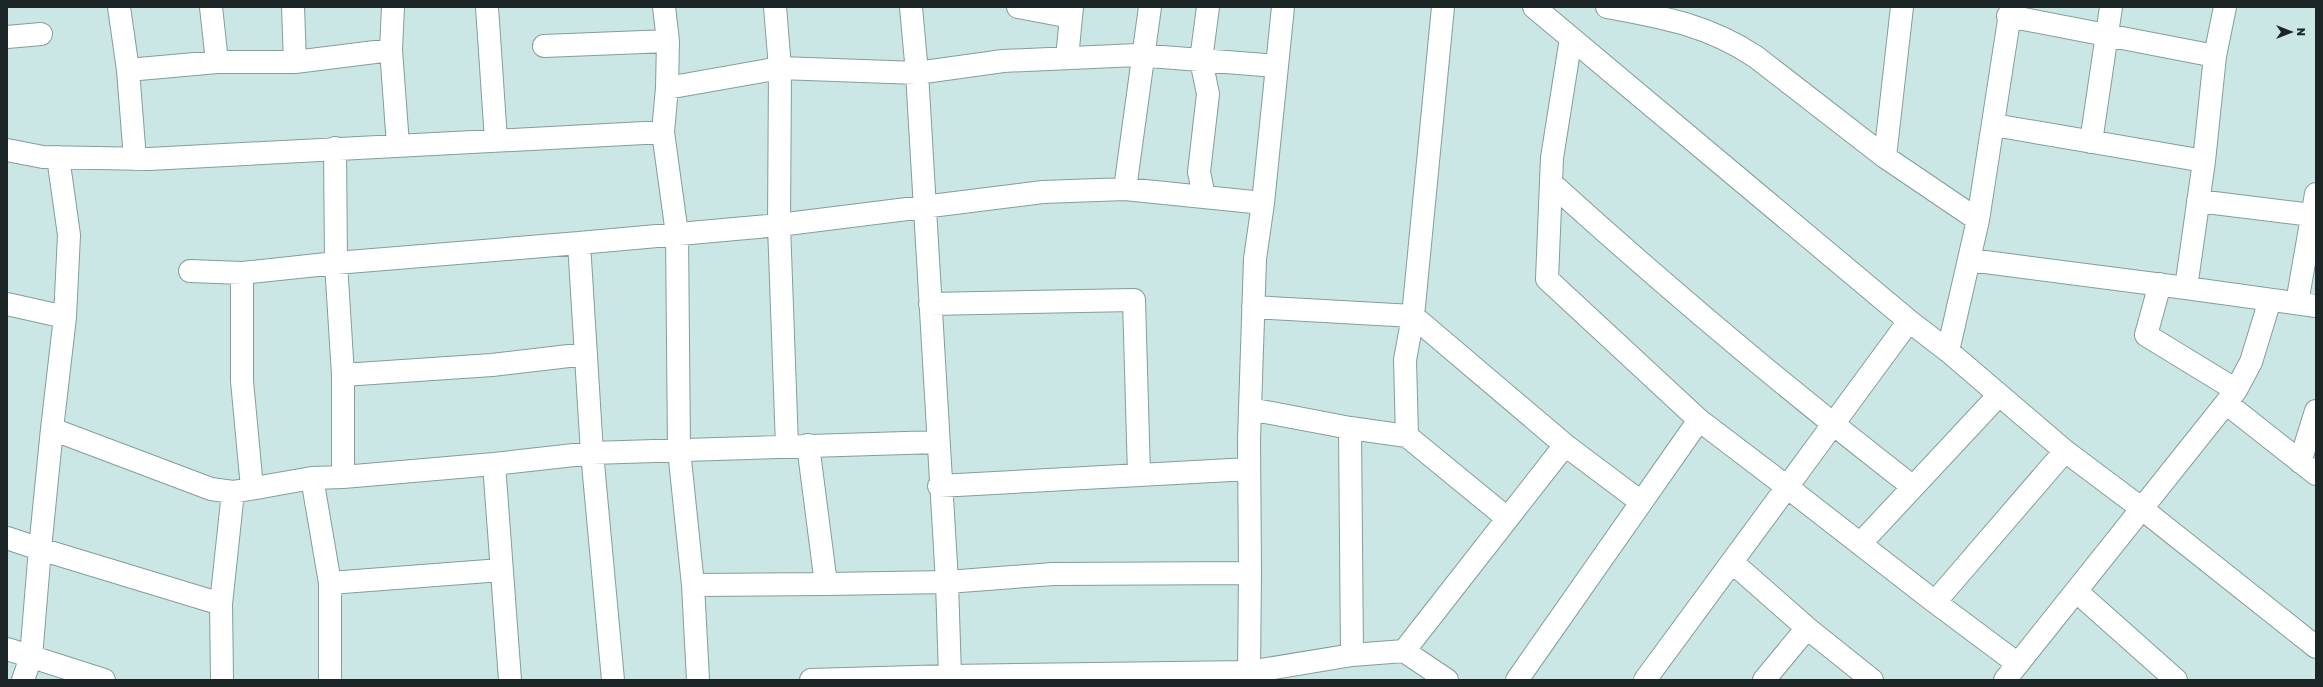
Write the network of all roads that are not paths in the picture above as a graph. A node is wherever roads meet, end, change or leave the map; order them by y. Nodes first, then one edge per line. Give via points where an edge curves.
1 (119, 7) edge
2 (211, 7) edge
3 (293, 7) edge
4 (393, 7) edge
5 (487, 7) edge
6 (664, 7) edge
7 (775, 7) edge
8 (911, 7) edge
9 (1018, 7) edge
10 (1150, 7) edge
11 (1208, 7) edge
12 (1283, 7) edge
13 (1443, 7) edge
14 (1534, 7) edge
15 (1606, 7) edge
16 (1902, 7) edge
17 (2111, 7) edge
18 (2225, 7) edge
19 (2009, 11) edge
20 (1072, 12) edge
21 (41, 34) dead end
22 (2108, 36) junction
23 (7, 37) edge
24 (1570, 38) junction
25 (668, 42) junction
26 (544, 46) dead end
27 (391, 50) junction
28 (1145, 56) junction
29 (2215, 56) junction
30 (1067, 58) junction
31 (1201, 60) junction
32 (217, 62) junction
33 (295, 62) junction
34 (1276, 66) junction
35 (780, 68) junction
36 (128, 70) junction
37 (917, 73) junction
38 (667, 88) junction
39 (1994, 125) junction
40 (663, 132) junction
41 (496, 140) junction
42 (2091, 142) junction
43 (398, 145) junction
44 (335, 148) junction
45 (7, 150) edge
46 (58, 157) junction
47 (1885, 157) junction
48 (135, 159) junction
49 (2204, 161) junction
50 (1551, 183) junction
51 (1125, 189) junction
52 (1204, 196) junction
53 (2198, 201) junction
54 (1263, 203) junction
55 (2314, 205) edge
56 (924, 207) junction
57 (1978, 220) junction
58 (779, 225) junction
59 (677, 234) junction
60 (579, 243) junction
61 (1970, 260) junction
62 (336, 263) junction
63 (190, 271) dead end
64 (242, 273) junction
65 (2160, 284) junction
66 (2186, 288) junction
67 (2270, 300) junction
68 (7, 304) edge
69 (930, 304) junction
70 (2306, 305) edge
71 (1253, 307) junction
72 (1413, 316) junction
73 (65, 317) junction
74 (1909, 321) junction
75 (1948, 351) junction
76 (586, 354) junction
77 (343, 375) junction
78 (1998, 396) junction
79 (2231, 397) junction
80 (1250, 409) junction
81 (2316, 411) edge
82 (1699, 420) junction
83 (1832, 424) junction
84 (1350, 428) junction
85 (52, 429) junction
86 (1407, 436) junction
87 (937, 442) junction
88 (1565, 445) junction
89 (798, 446) junction
90 (679, 450) junction
91 (2065, 451) junction
92 (592, 453) junction
93 (494, 464) junction
94 (2308, 468) edge
95 (1249, 469) junction
96 (1139, 475) junction
97 (343, 477) junction
98 (312, 478) junction
99 (939, 486) junction
100 (1787, 487) junction
101 (1913, 487) junction
102 (230, 490) junction
103 (1641, 502) junction
104 (2141, 508) junction
105 (1507, 518) junction
106 (7, 538) edge
107 (1860, 544) junction
108 (40, 549) junction
109 (1732, 562) junction
110 (501, 570) junction
111 (1250, 573) junction
112 (947, 582) junction
113 (330, 583) junction
114 (826, 584) junction
115 (693, 585) junction
116 (2076, 591) junction
117 (1935, 602) junction
118 (221, 604) junction
119 (1807, 628) junction
120 (2316, 647) edge
121 (7, 649) edge
122 (1404, 651) junction
123 (1352, 655) junction
124 (31, 657) junction
125 (2012, 672) edge
126 (1249, 676) edge
127 (950, 678) edge
128 (23, 680) edge
129 (104, 680) edge
130 (222, 680) edge
131 (330, 680) edge
132 (510, 680) edge
133 (613, 680) edge
134 (698, 680) edge
135 (811, 680) edge
136 (1447, 680) edge
137 (1517, 680) edge
138 (1645, 680) edge
139 (1764, 680) edge
140 (1872, 680) edge
141 (2176, 680) edge

1 - 36 street
2 - 32 street
3 - 33 street
4 - 27 street
5 - 41 street
6 - 25 street
7 - 35 street
8 - 37 street
9 - 20 street
10 - 28 street
11 - 31 street
12 - 34 street
13 - 72 street
14 - 24 street
15 - 47 street via 1684,23 1735,43
16 - 47 street
17 - 22 street
18 - 29 street
19 - 22 street
19 - 39 street
20 - 30 street
21 - 23 street
22 - 29 street
22 - 42 street
24 - 50 street via 1552,158
24 - 74 street
25 - 26 street
25 - 38 street
27 - 33 street
27 - 43 street
28 - 30 street
28 - 31 street
28 - 51 street
29 - 49 street
30 - 37 street via 1003,60
31 - 34 street
31 - 52 street via 1208,94 1199,172
32 - 33 street
32 - 36 street
34 - 54 street
35 - 37 street
35 - 38 street
35 - 58 street
36 - 48 street
37 - 56 street
38 - 40 street
39 - 42 street
39 - 57 street
40 - 41 street
40 - 59 street
41 - 43 street
42 - 49 street
43 - 44 street
44 - 48 street
44 - 62 street
45 - 46 street via 43,157
46 - 48 street
46 - 73 street via 69,235
47 - 57 street
49 - 53 street
50 - 82 street via 1547,279
50 - 83 street via 1630,255 1770,375
51 - 52 street
51 - 56 street via 1043,192
52 - 54 street
53 - 55 street
53 - 66 street
54 - 71 street via 1254,259
55 - 70 street
56 - 58 street
56 - 69 street
57 - 61 street
58 - 59 street
58 - 89 street
59 - 60 street
59 - 90 street
60 - 62 street
60 - 76 street
61 - 65 street
61 - 75 street
62 - 64 street
62 - 77 street
63 - 64 street
64 - 102 street via 242,381
65 - 66 street
65 - 79 street via 2146,335
66 - 67 street
67 - 70 street
67 - 79 street via 2251,362
68 - 73 street
69 - 87 street
69 - 96 street via 1134,300
71 - 72 street
71 - 80 street
72 - 86 street via 1405,360
72 - 88 street
73 - 85 street
74 - 75 street
74 - 83 street
75 - 78 street
76 - 77 street via 492,365
76 - 92 street
77 - 97 street
78 - 91 street
78 - 101 street
79 - 94 street
79 - 104 street
80 - 84 street
80 - 95 street
81 - 94 street
82 - 100 street
82 - 103 street
83 - 100 street
83 - 101 street
84 - 86 street
84 - 123 street
85 - 102 street
85 - 108 street
86 - 105 street
87 - 89 street
87 - 99 street
88 - 103 street
88 - 105 street
89 - 90 street
89 - 114 street
90 - 92 street
90 - 115 street
91 - 104 street
91 - 117 street
92 - 93 street
92 - 133 street
93 - 97 street
93 - 110 street
95 - 96 street
95 - 111 street
96 - 99 street
97 - 98 street
98 - 102 street
98 - 113 street
99 - 112 street
100 - 107 street
100 - 109 street
101 - 107 street
102 - 118 street
103 - 137 street
104 - 116 street
104 - 120 street
105 - 122 street
106 - 108 street
107 - 117 street
108 - 118 street
108 - 124 street
109 - 119 street
109 - 138 street
110 - 113 street
110 - 132 street
111 - 112 street via 1054,574
111 - 126 street
112 - 114 street
112 - 127 street
113 - 131 street
114 - 115 street
115 - 134 street
116 - 125 street
116 - 141 street
117 - 125 street
118 - 130 street
119 - 139 street
119 - 140 street
121 - 124 street
122 - 123 street
122 - 136 street
123 - 126 street
124 - 128 street
124 - 129 street
126 - 127 street
127 - 135 street

